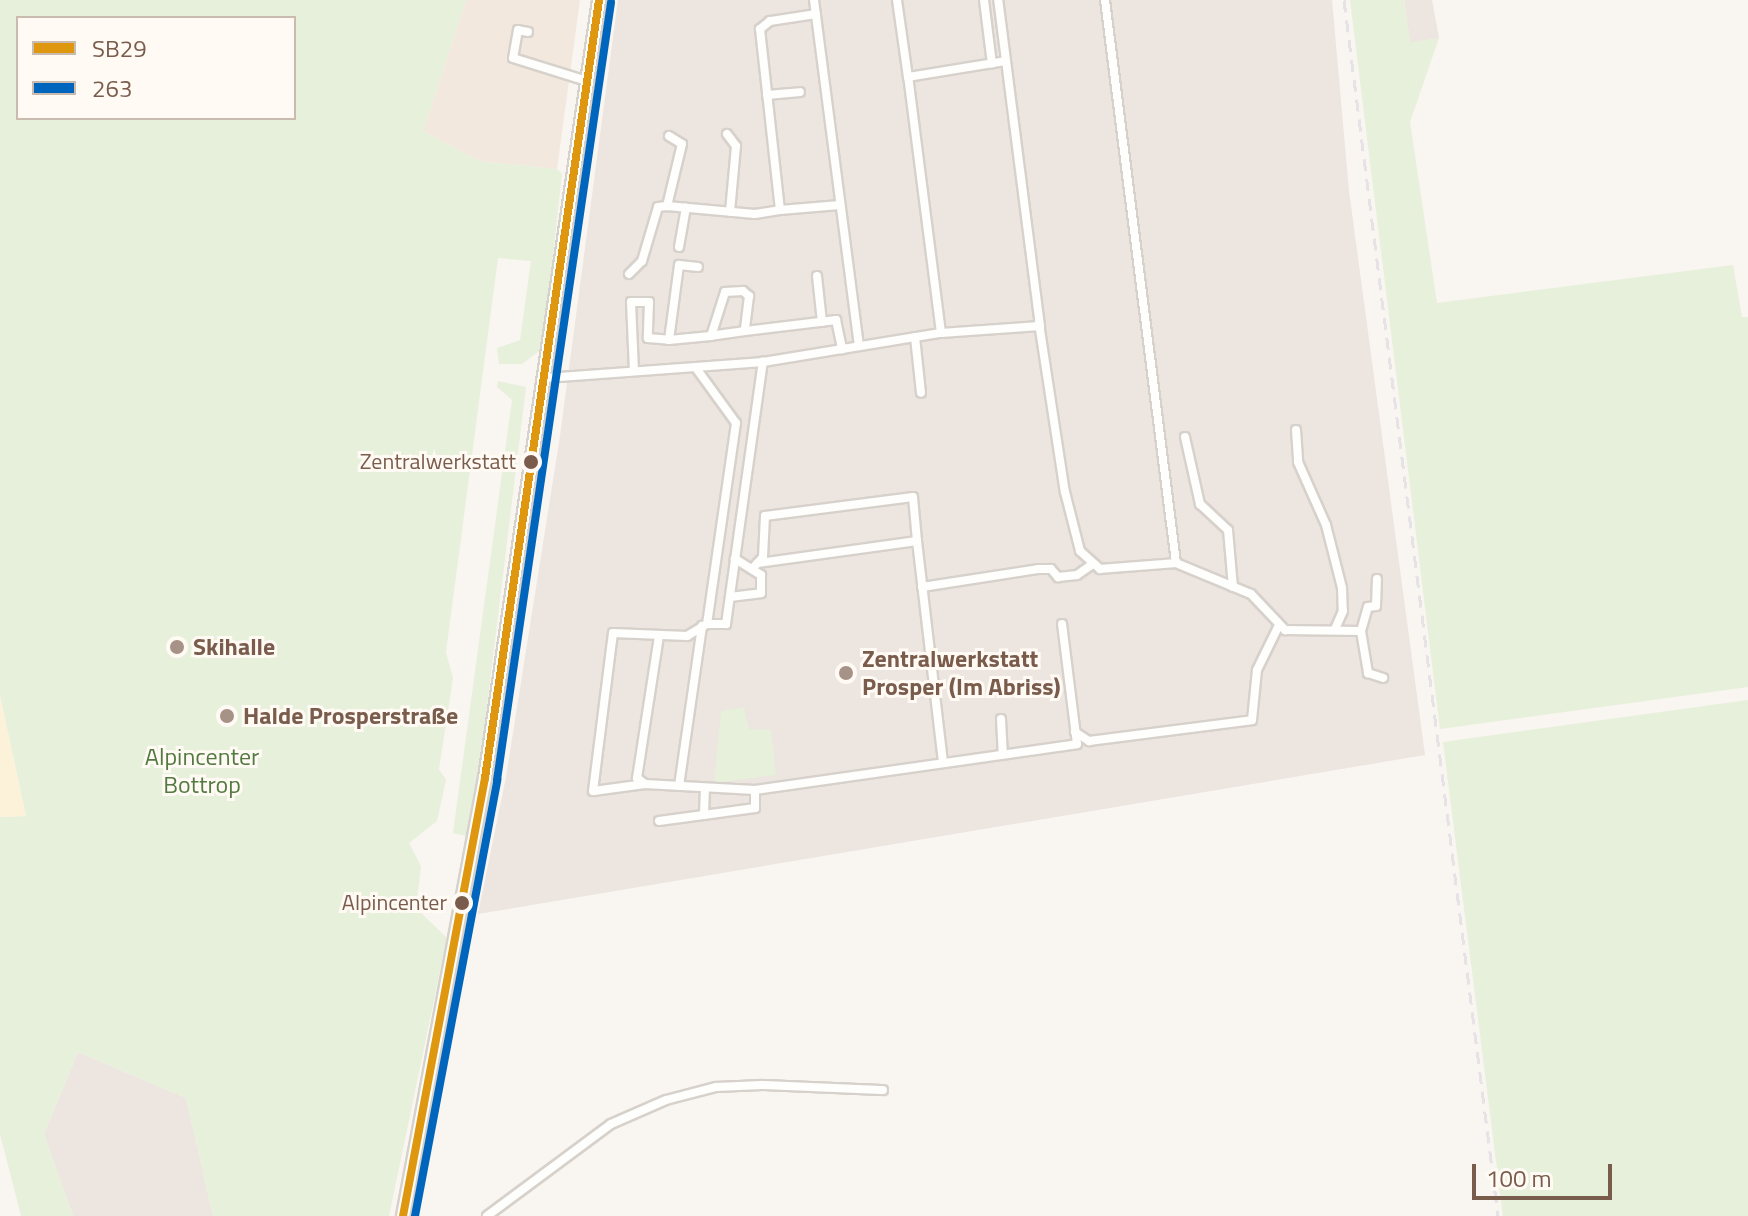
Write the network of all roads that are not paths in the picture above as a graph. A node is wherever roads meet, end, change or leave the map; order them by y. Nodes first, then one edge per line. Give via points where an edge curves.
1 (599, 0) edge
2 (814, 0) edge
3 (897, 0) edge
4 (984, 0) edge
5 (998, 0) edge
6 (1105, 0) edge
7 (816, 14) junction
8 (528, 32) dead end
9 (1006, 61) junction
10 (992, 64) junction
11 (908, 77) junction
12 (587, 81) junction
13 (800, 92) dead end
14 (767, 95) junction
15 (727, 134) dead end
16 (669, 136) dead end
17 (840, 205) junction
18 (667, 206) junction
19 (686, 208) junction
20 (780, 210) junction
21 (730, 212) junction
22 (679, 247) dead end
23 (698, 267) dead end
24 (629, 274) dead end
25 (817, 276) dead end
26 (1038, 317) junction
27 (822, 322) junction
28 (745, 331) junction
29 (941, 333) junction
30 (711, 336) junction
31 (915, 337) junction
32 (669, 340) junction
33 (859, 346) junction
34 (842, 349) junction
35 (763, 362) junction
36 (696, 368) junction
37 (634, 371) junction
38 (546, 378) junction
39 (921, 393) dead end
40 (1296, 430) dead end
41 (1185, 437) dead end
42 (917, 541) junction
43 (735, 559) junction
44 (1176, 563) junction
45 (1093, 564) junction
46 (755, 566) junction
47 (1377, 579) dead end
48 (922, 587) junction
49 (1233, 587) junction
50 (730, 597) junction
51 (1062, 624) dead end
52 (704, 625) junction
53 (1279, 625) junction
54 (1335, 629) junction
55 (1361, 631) junction
56 (659, 636) junction
57 (1383, 678) dead end
58 (1001, 719) dead end
59 (1075, 732) junction
60 (1003, 753) junction
61 (943, 761) junction
62 (645, 784) junction
63 (679, 786) junction
64 (705, 788) junction
65 (755, 790) junction
66 (704, 815) junction
67 (659, 821) dead end
68 (883, 1090) dead end
69 (403, 1216) edge
70 (487, 1216) edge

1 - 12 main road
2 - 7 street
3 - 11 street
4 - 10 street
5 - 9 street
6 - 44 street
7 - 14 street via 770,21 760,29
7 - 17 street
8 - 12 street via 518,30 513,58
9 - 10 street
9 - 26 street
10 - 11 street
11 - 29 street
12 - 38 main road
13 - 14 street
14 - 20 street
15 - 21 street via 736,146
16 - 18 street via 682,144
17 - 20 street
17 - 33 street
18 - 19 street
18 - 24 street via 658,207 642,261
19 - 21 street
19 - 22 street
20 - 21 street
23 - 32 street via 679,265
25 - 27 street
26 - 29 street via 1040,326
26 - 45 street via 1072,530
27 - 28 street
27 - 34 street via 836,320
28 - 30 street
28 - 30 street via 749,296 732,290 725,292
29 - 31 street
30 - 32 street
31 - 33 street
31 - 39 street
32 - 37 street via 648,338 649,302 634,299 629,309 637,349
33 - 34 street
34 - 35 street
35 - 36 street
35 - 43 street
36 - 37 street
36 - 52 street via 736,423
37 - 38 street
38 - 69 main road via 465,901
40 - 54 street via 1298,462 1326,525 1342,588 1343,611
41 - 49 street via 1200,504 1228,530
42 - 46 street
42 - 46 street via 913,497 765,516 763,557
42 - 48 street
43 - 46 street
43 - 50 street
44 - 45 street via 1100,569
44 - 49 street
45 - 48 street via 1077,575 1058,577 1051,569 1038,569
46 - 50 street via 761,593
47 - 55 street via 1376,606 1368,607
48 - 61 street
49 - 53 street via 1251,594
50 - 52 street via 726,624
51 - 59 street
52 - 56 street via 687,636
52 - 63 street
53 - 54 street via 1285,630
53 - 59 street via 1257,670 1252,720 1089,741
54 - 55 street
55 - 57 street via 1368,673
56 - 62 street via 637,778
56 - 62 street via 613,633 593,791
58 - 60 street
59 - 60 street via 1077,744
60 - 61 street
61 - 65 street
62 - 63 street
63 - 64 street
64 - 65 street
64 - 66 street
65 - 66 street via 755,808
66 - 67 street
68 - 70 street via 716,1087 666,1100 611,1124

